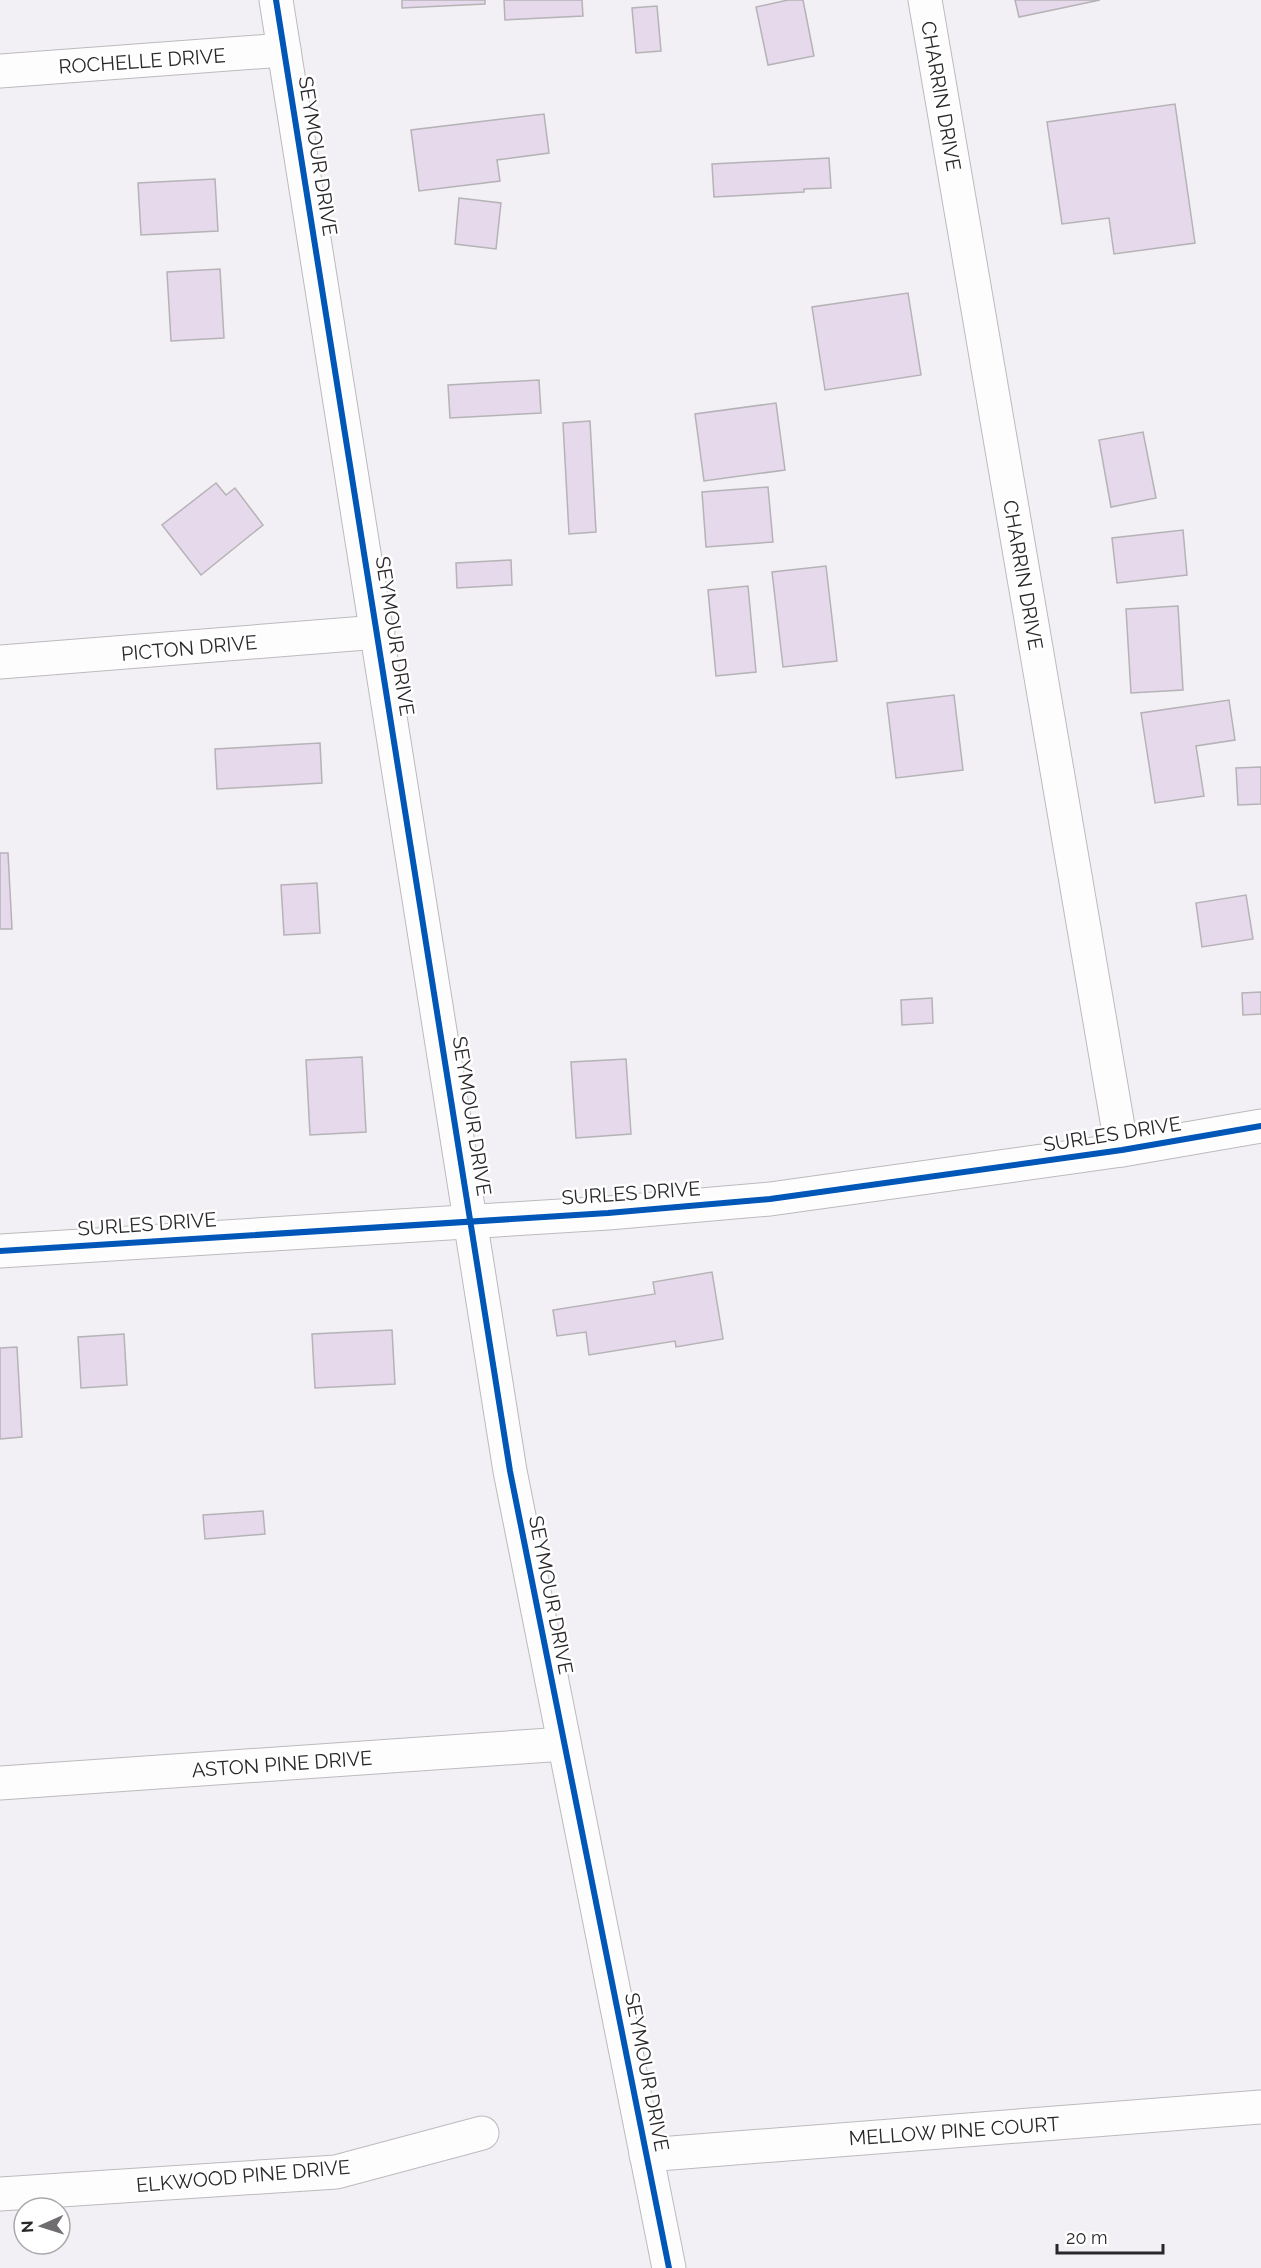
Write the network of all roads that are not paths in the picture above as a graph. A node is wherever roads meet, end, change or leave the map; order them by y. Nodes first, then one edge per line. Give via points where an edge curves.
1 (276, 0) edge
2 (925, 0) edge
3 (285, 50) junction
4 (0, 71) edge
5 (378, 632) junction
6 (0, 662) edge
7 (1261, 1126) edge
8 (1122, 1150) junction
9 (472, 1221) junction
10 (0, 1251) edge
11 (564, 1744) junction
12 (0, 1783) edge
13 (1261, 2107) edge
14 (482, 2133) dead end
15 (646, 2155) junction
16 (0, 2194) edge
17 (669, 2268) edge

1 - 3 street, SEYMOUR DRIVE
2 - 8 street, CHARRIN DRIVE
3 - 4 street, ROCHELLE DRIVE
3 - 5 street, SEYMOUR DRIVE
5 - 6 street, PICTON DRIVE
5 - 9 street, SEYMOUR DRIVE
7 - 8 street, SURLES DRIVE
8 - 9 street, SURLES DRIVE via 770,1199
9 - 10 street, SURLES DRIVE
9 - 11 street, SEYMOUR DRIVE via 510,1471
11 - 12 street, ASTON PINE DRIVE
11 - 15 street, SEYMOUR DRIVE
13 - 15 street, MELLOW PINE COURT
14 - 16 street, ELKWOOD PINE DRIVE via 336,2172
15 - 17 street, SEYMOUR DRIVE

